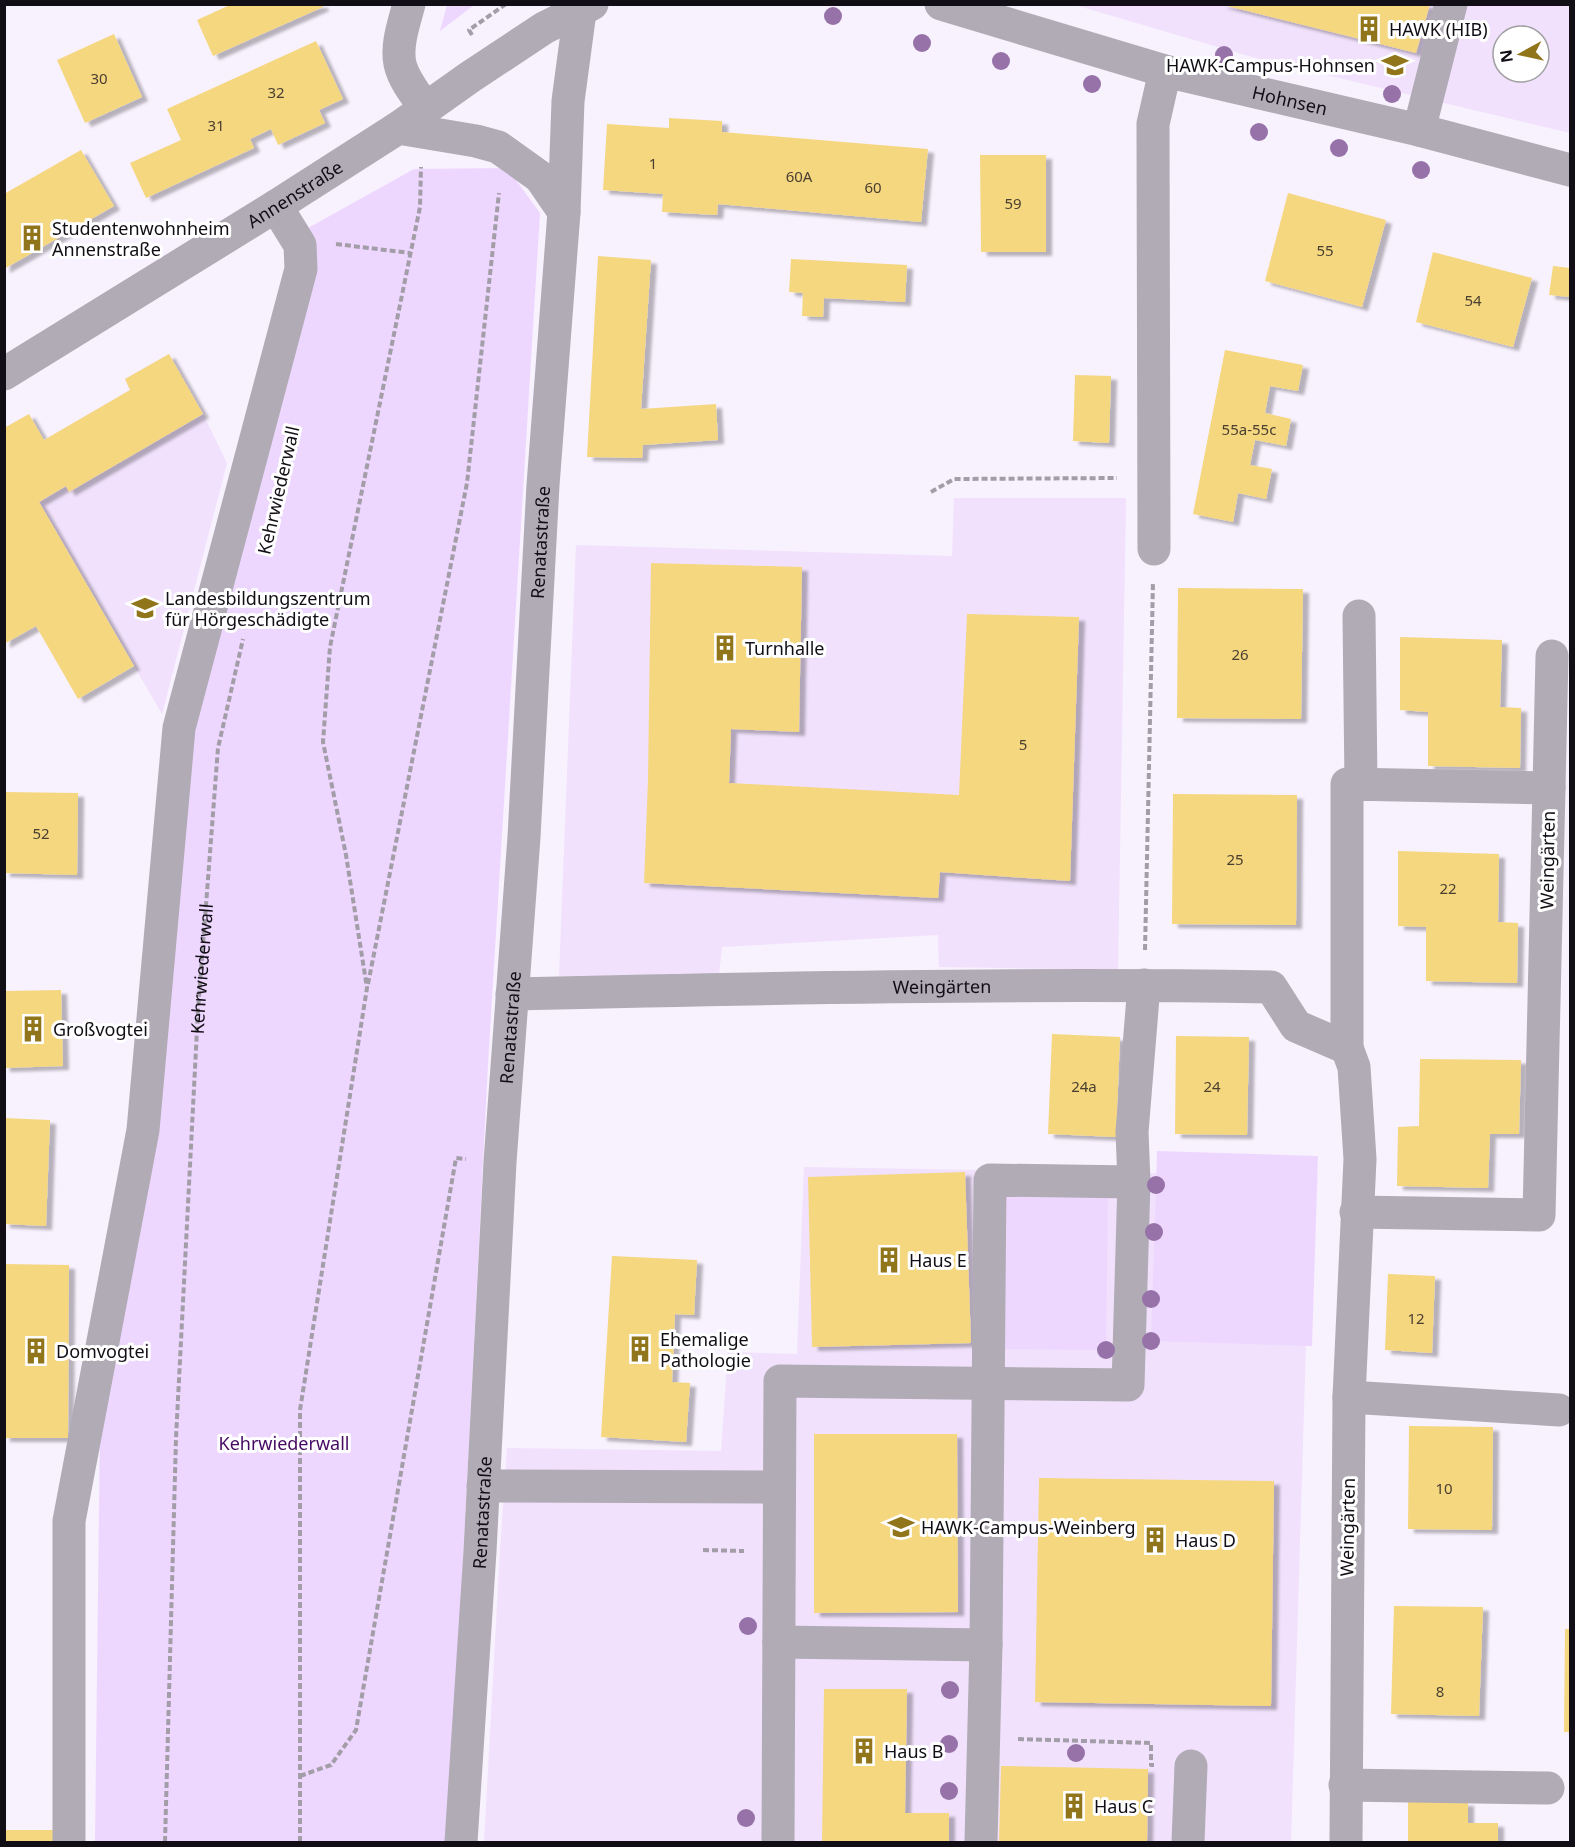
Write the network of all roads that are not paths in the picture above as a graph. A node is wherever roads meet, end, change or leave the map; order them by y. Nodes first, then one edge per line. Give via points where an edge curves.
1 (409, 4) edge
2 (941, 4) edge
3 (1451, 4) edge
4 (585, 6) edge
5 (1166, 71) junction
6 (416, 123) junction
7 (1419, 130) junction
8 (1570, 170) edge
9 (276, 206) junction
10 (564, 212) junction
11 (4, 374) edge
12 (1154, 549) road end
13 (1359, 616) dead end
14 (1552, 656) dead end
15 (1361, 784) junction
16 (1549, 788) junction
17 (1144, 985) junction
18 (512, 994) junction
19 (1347, 1047) junction
20 (1134, 1182) junction
21 (1356, 1212) junction
22 (988, 1383) junction
23 (1349, 1397) junction
24 (1559, 1410) dead end
25 (483, 1486) junction
26 (779, 1487) junction
27 (779, 1642) junction
28 (986, 1645) junction
29 (1191, 1766) dead end
30 (1345, 1785) junction
31 (1548, 1788) dead end
32 (69, 1842) edge
33 (461, 1842) edge
34 (778, 1842) edge
35 (981, 1842) edge
36 (1188, 1842) edge
37 (1346, 1842) edge

1 - 6 street via 400,40 400,65 410,87
2 - 5 street, Hohnsen
3 - 7 street
4 - 6 street, Annenstraße via 470,77
4 - 10 street, Renatastraße via 568,101
5 - 7 street, Hohnsen
5 - 12 street via 1153,124
6 - 9 street, Annenstraße
6 - 10 street via 498,147 540,177
7 - 8 street, Hohnsen
9 - 11 street, Annenstraße
9 - 32 street, Kehrwiederwall via 300,245 301,269 179,728 143,1130 69,1521
10 - 18 street, Renatastraße
13 - 15 street
14 - 16 street
15 - 16 street, Weingärten
15 - 19 street, Weingärten via 1347,784
16 - 21 street, Weingärten via 1539,1215
17 - 18 street, Weingärten
17 - 19 street, Weingärten via 1271,987 1296,1026
17 - 20 street via 1132,1132
18 - 25 street, Renatastraße
19 - 21 street, Weingärten via 1354,1067 1360,1160
20 - 22 street via 1128,1385
20 - 22 street via 990,1180
21 - 23 street, Weingärten
22 - 26 street via 780,1381
22 - 28 street
23 - 24 street
23 - 30 street, Weingärten
25 - 26 street
25 - 33 street, Renatastraße
26 - 27 street
27 - 28 street
27 - 34 street
28 - 35 street
29 - 36 street
30 - 31 street
30 - 37 street, Weingärten

